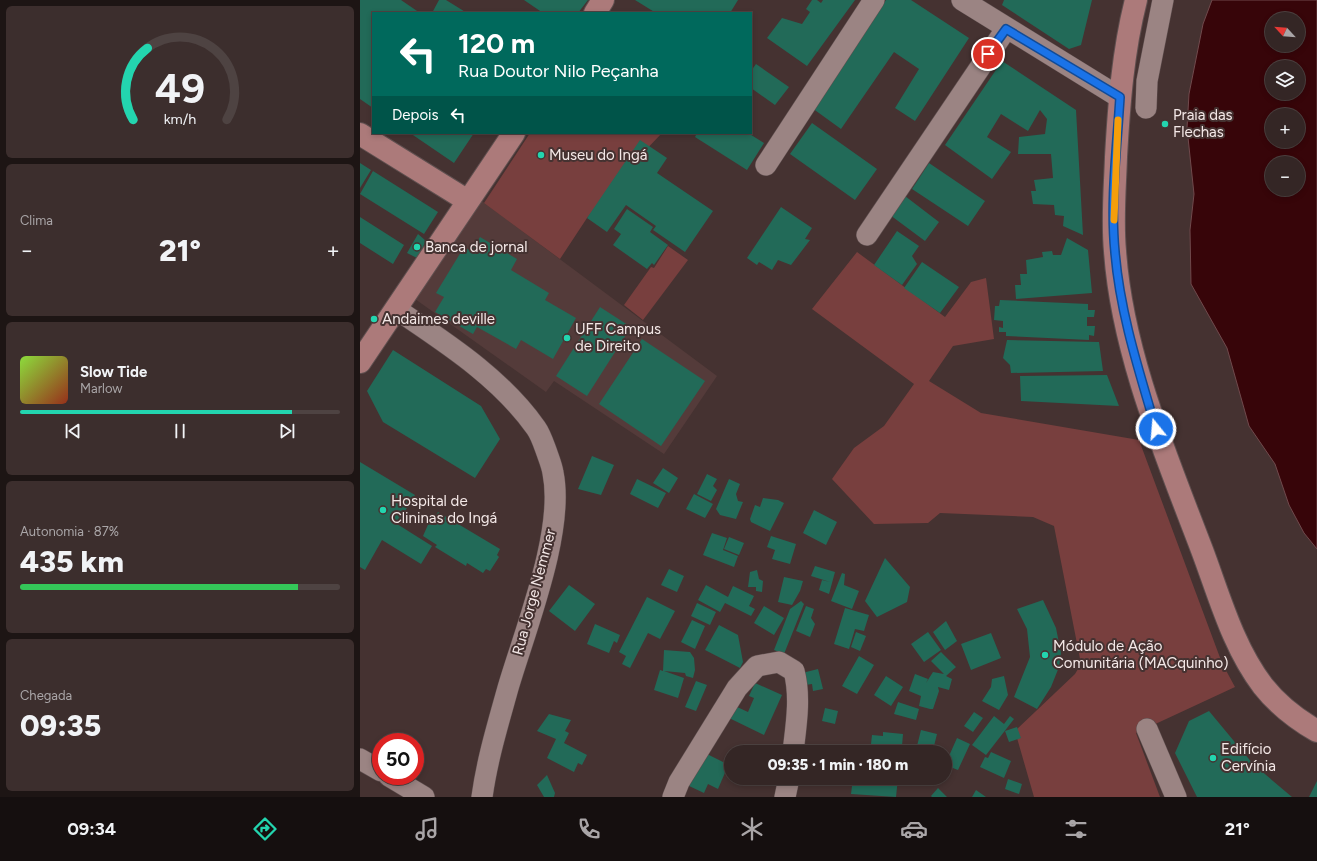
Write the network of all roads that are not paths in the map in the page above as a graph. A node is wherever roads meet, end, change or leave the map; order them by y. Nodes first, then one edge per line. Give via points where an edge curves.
1 (603, 0) edge
2 (874, 0) edge
3 (962, 0) edge
4 (1136, 0) edge
5 (1163, 0) edge
6 (596, 12) edge
7 (1006, 29) junction
8 (1120, 97) junction
9 (1146, 108) dead end
10 (360, 134) edge
11 (513, 134) edge
12 (766, 165) dead end
13 (468, 201) junction
14 (868, 235) dead end
15 (396, 309) junction
16 (360, 362) edge
17 (1147, 729) dead end
18 (1317, 731) edge
19 (794, 745) edge
20 (360, 759) edge
21 (372, 766) edge
22 (485, 774) junction
23 (404, 785) edge
24 (788, 785) edge
25 (424, 797) edge
26 (466, 797) edge
27 (482, 797) edge
28 (673, 797) edge
29 (785, 797) edge
30 (1176, 797) edge

1 - 6 main road
2 - 12 street
3 - 7 street
4 - 8 main road via 1125,52
5 - 9 street via 1147,81
7 - 8 street
7 - 14 street
8 - 18 main road via 1114,251 1124,318 1156,429 1231,627 1246,659 1262,685 1283,709
10 - 13 main road
11 - 13 main road
13 - 15 main road
15 - 16 main road
15 - 22 street, Rua Jorge Nemmer via 463,355 510,396 537,429 553,474 555,500 551,537
17 - 30 street
19 - 28 street via 797,706 794,671 779,662 757,666 737,688 679,782
20 - 21 street
22 - 26 street
22 - 27 street, Rua Jorge Nemmer
23 - 25 street
24 - 29 street

